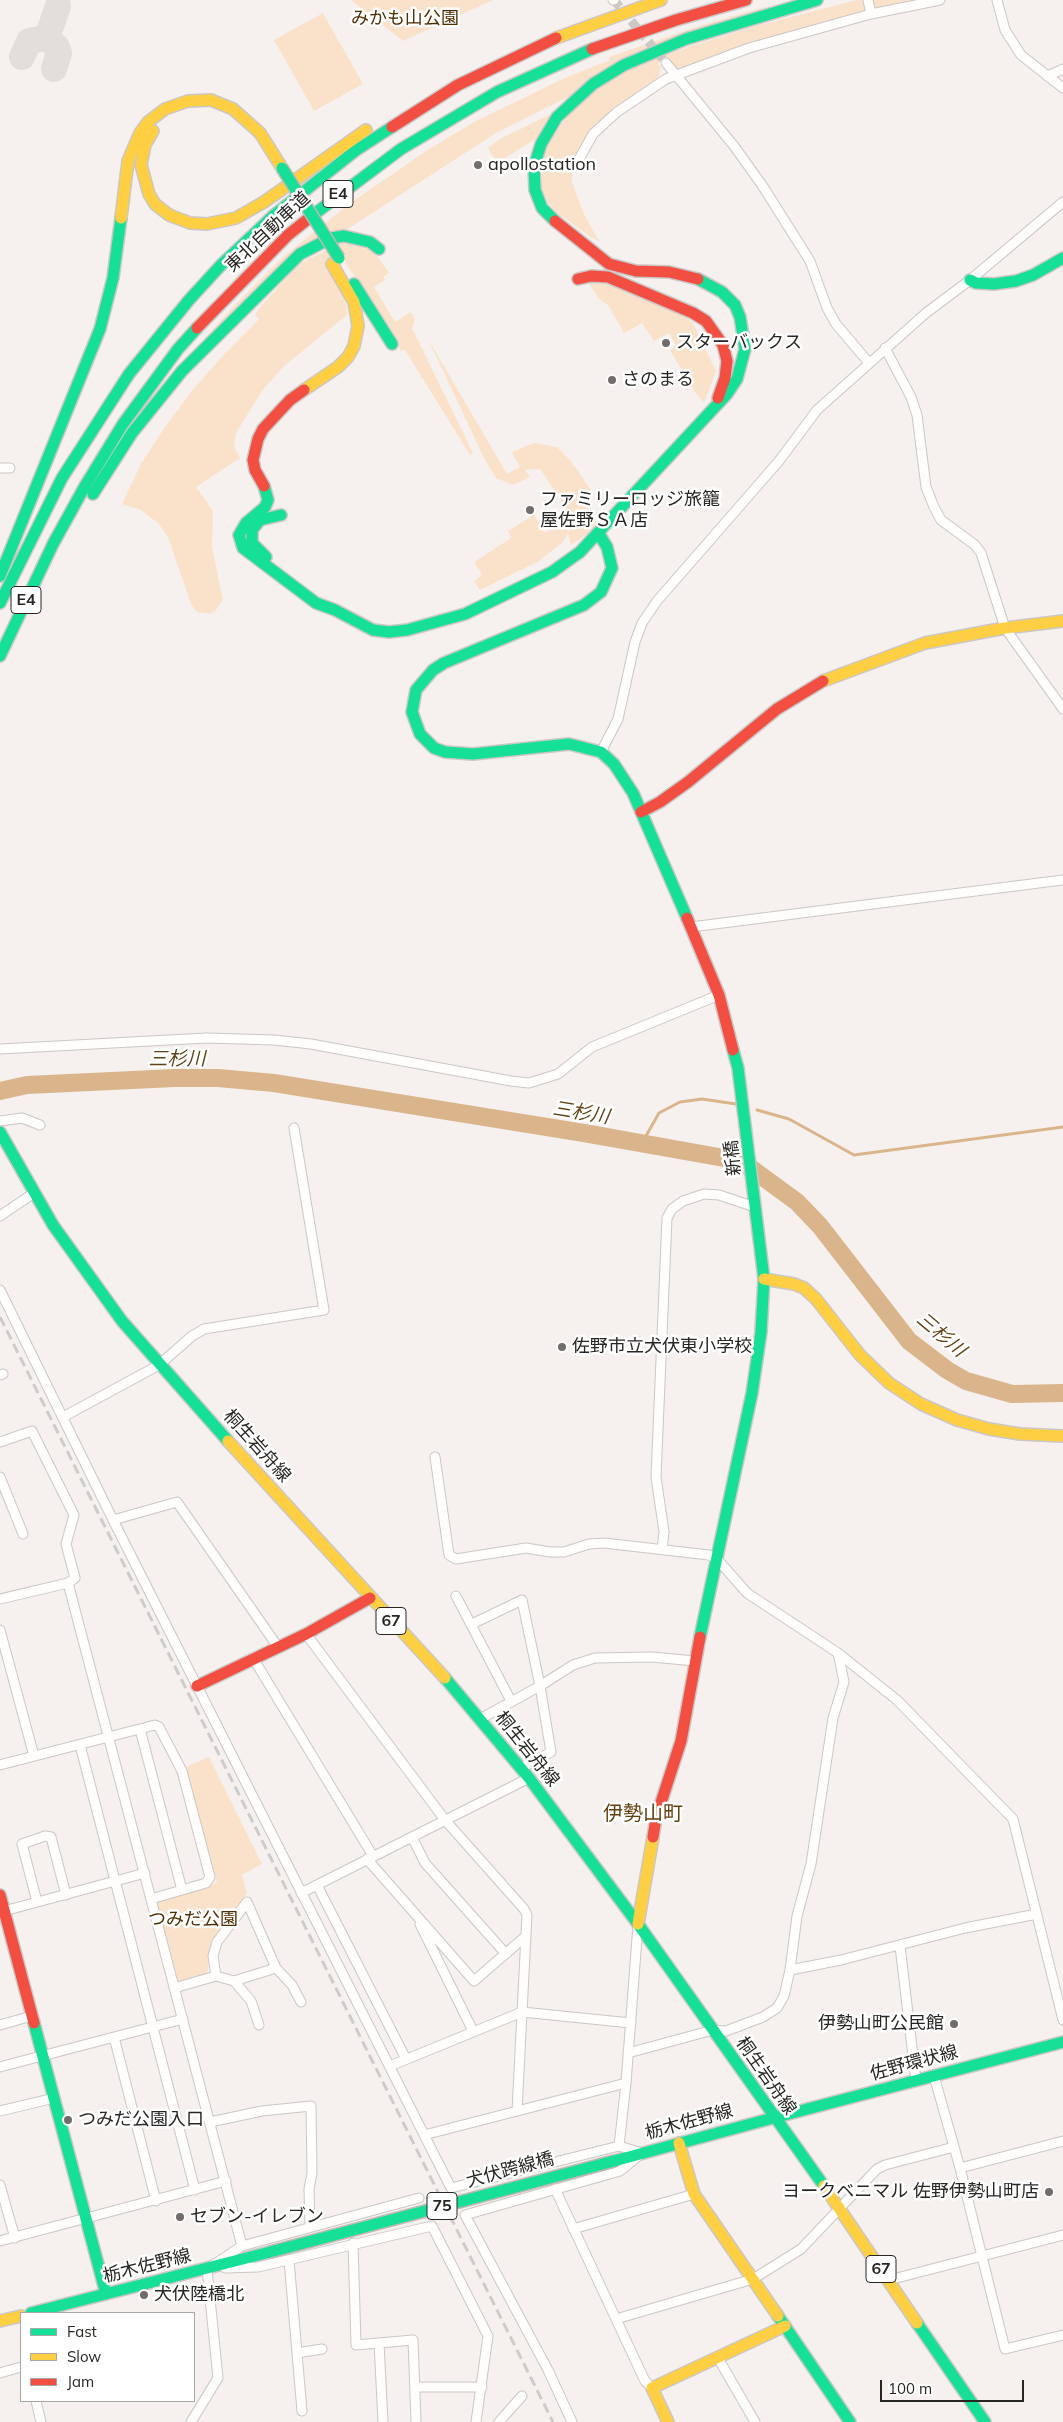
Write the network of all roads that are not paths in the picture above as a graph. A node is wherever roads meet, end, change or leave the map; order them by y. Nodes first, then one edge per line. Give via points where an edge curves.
1 (661, 0) edge
2 (746, 0) edge
3 (817, 0) edge
4 (868, 0) edge
5 (940, 0) edge
6 (997, 0) edge
7 (871, 14) junction
8 (666, 63) tunnel mouth
9 (1063, 69) edge
10 (488, 70) junction
11 (675, 75) junction
12 (1047, 76) junction
13 (1063, 88) edge
14 (577, 163) dead end
15 (279, 170) junction
16 (1063, 202) edge
17 (379, 249) dead end
18 (1063, 258) edge
19 (335, 261) junction
20 (578, 280) dead end
21 (970, 280) junction
22 (392, 344) dead end
23 (885, 348) junction
24 (869, 363) junction
25 (715, 405) junction
26 (0, 468) edge
27 (10, 468) dead end
28 (281, 515) dead end
29 (599, 534) junction
30 (53, 544) junction
31 (0, 576) edge
32 (0, 603) edge
33 (335, 610) junction
34 (1063, 621) edge
35 (1005, 628) junction
36 (0, 656) edge
37 (1063, 709) edge
38 (601, 752) junction
39 (641, 812) junction
40 (1063, 880) edge
41 (691, 927) junction
42 (718, 995) junction
43 (0, 1049) edge
44 (0, 1121) edge
45 (40, 1125) dead end
46 (294, 1128) dead end
47 (0, 1132) edge
48 (34, 1193) junction
49 (755, 1207) junction
50 (0, 1216) edge
51 (764, 1279) junction
52 (0, 1290) edge
53 (159, 1365) junction
54 (63, 1418) junction
55 (1063, 1436) edge
56 (0, 1442) edge
57 (435, 1457) dead end
58 (0, 1478) edge
59 (113, 1520) junction
60 (23, 1534) dead end
61 (662, 1549) junction
62 (718, 1560) junction
63 (68, 1583) junction
64 (456, 1596) dead end
65 (370, 1598) junction
66 (0, 1599) edge
67 (472, 1624) junction
68 (0, 1630) edge
69 (306, 1634) junction
70 (278, 1647) junction
71 (838, 1653) junction
72 (253, 1658) junction
73 (695, 1661) junction
74 (197, 1686) junction
75 (540, 1686) junction
76 (511, 1701) junction
77 (480, 1719) junction
78 (140, 1729) junction
79 (109, 1738) junction
80 (80, 1745) junction
81 (34, 1756) junction
82 (0, 1763) edge
83 (521, 1768) junction
84 (529, 1778) junction
85 (445, 1820) junction
86 (412, 1837) junction
87 (370, 1858) junction
88 (145, 1874) junction
89 (115, 1882) junction
90 (317, 1885) junction
91 (182, 1890) junction
92 (301, 1893) junction
93 (66, 1894) junction
94 (0, 1895) edge
95 (151, 1899) junction
96 (37, 1902) junction
97 (2, 1911) edge
98 (415, 1914) junction
99 (1037, 1914) junction
100 (638, 1924) junction
101 (526, 1936) junction
102 (900, 1946) junction
103 (506, 1954) junction
104 (276, 1968) junction
105 (790, 1970) junction
106 (216, 1976) junction
107 (234, 1981) junction
108 (174, 1988) junction
109 (301, 2002) dead end
110 (522, 2012) junction
111 (32, 2016) junction
112 (182, 2019) junction
113 (1063, 2020) edge
114 (631, 2023) junction
115 (0, 2025) edge
116 (259, 2025) dead end
117 (152, 2027) junction
118 (713, 2030) junction
119 (473, 2031) junction
120 (114, 2037) junction
121 (1063, 2042) edge
122 (628, 2053) junction
123 (42, 2055) junction
124 (406, 2059) junction
125 (0, 2066) edge
126 (390, 2066) junction
127 (934, 2076) junction
128 (916, 2081) junction
129 (626, 2083) junction
130 (54, 2098) junction
131 (0, 2111) edge
132 (517, 2111) junction
133 (774, 2118) junction
134 (210, 2122) junction
135 (424, 2135) junction
136 (1063, 2141) edge
137 (679, 2143) junction
138 (619, 2146) junction
139 (954, 2147) junction
140 (642, 2153) junction
141 (614, 2161) joint
142 (960, 2168) junction
143 (226, 2181) junction
144 (0, 2185) edge
145 (555, 2189) junction
146 (195, 2190) junction
147 (694, 2194) junction
148 (419, 2198) dead end
149 (156, 2200) junction
150 (839, 2207) junction
151 (86, 2219) junction
152 (310, 2227) junction
153 (573, 2229) junction
154 (1063, 2235) edge
155 (15, 2238) junction
156 (0, 2242) edge
157 (353, 2243) junction
158 (242, 2246) junction
159 (270, 2252) joint
160 (982, 2256) junction
161 (289, 2260) junction
162 (207, 2269) junction
163 (753, 2280) junction
164 (888, 2280) junction
165 (106, 2294) junction
166 (53, 2311) edge
167 (20, 2316) edge
168 (616, 2319) junction
169 (0, 2321) edge
170 (784, 2326) junction
171 (1063, 2335) edge
172 (379, 2343) junction
173 (322, 2349) dead end
174 (297, 2353) junction
175 (718, 2358) junction
176 (20, 2367) edge
177 (0, 2372) edge
178 (482, 2386) junction
179 (415, 2387) junction
180 (652, 2388) junction
181 (522, 2396) dead end
182 (36, 2402) edge
183 (302, 2411) dead end
184 (41, 2422) edge
185 (191, 2422) edge
186 (383, 2422) edge
187 (416, 2422) edge
188 (476, 2422) edge
189 (499, 2422) edge
190 (572, 2422) edge
191 (668, 2422) edge
192 (755, 2422) edge
193 (850, 2422) edge
194 (985, 2422) edge

1 - 10 main road, 東北自動車道 / E4 via 556,38
2 - 30 main road, 東北自動車道 / E4 via 633,34 530,76 437,126 366,172 318,209 261,260 178,349 123,424
3 - 25 main road via 686,39 624,65 593,84 557,117 541,144 534,166 535,190 548,216 609,264 698,279 722,292 734,304 744,334 745,349 737,379
4 - 7 street
5 - 7 street
6 - 12 street via 1011,40 1021,55
7 - 11 street via 749,48
8 - 11 street
9 - 12 street
10 - 15 main road via 454,77 419,96 236,218 207,224 190,223 165,213 149,194 141,165 145,145 157,126 186,111 207,110 227,116 244,129
10 - 32 main road, 東北自動車道 / E4 via 425,105 342,160 273,216 196,293 129,374 82,444
11 - 14 street via 617,112 593,134
11 - 24 street via 762,185 810,260 831,316
12 - 13 street
15 - 19 main road
15 - 31 main road via 260,133 233,109 211,100 188,100 165,109 140,133 128,161 113,278 100,329
16 - 21 street
17 - 30 main road via 370,242 344,236 331,238 300,254 199,352 157,400 122,447 78,520
18 - 21 main road via 1016,281 994,284
19 - 22 main road
19 - 33 main road via 354,302 358,326 354,346 338,367 290,400 263,429 253,460 254,470 268,500 265,507 246,523 240,535 243,548 263,564 316,604
20 - 25 main road via 591,276 608,277 706,321 723,345 727,361
21 - 23 street
23 - 24 street
23 - 35 street via 912,397 929,498 942,520 981,553
24 - 38 street via 817,410 779,461 642,623 634,642 618,719
25 - 29 main road
26 - 27 street
28 - 33 main road via 265,518 256,524 251,536 255,548
29 - 33 main road via 552,572 465,614 389,632 362,626
29 - 38 main road via 607,547 612,568 601,592 584,605 444,663 433,670 416,690 412,712 420,734 434,748 445,752 472,754 569,744
30 - 36 main road, 東北自動車道 / E4
34 - 35 main road
35 - 37 street
35 - 39 main road via 925,643 828,678 777,709 688,782
38 - 39 main road, 新橋 via 614,764
39 - 41 main road, 新橋
40 - 41 street
41 - 42 main road, 新橋
42 - 43 street via 592,1047 558,1074 529,1083 274,1040 206,1038
42 - 49 main road, 新橋 via 736,1059
44 - 45 street via 22,1118
46 - 53 street via 324,1310 204,1329
47 - 48 main road, 桐生岩舟線 / 67
48 - 50 street
48 - 53 main road, 桐生岩舟線 / 67 via 72,1254 122,1322
49 - 51 main road, 新橋
49 - 61 street via 719,1195 704,1194 682,1201 667,1218 656,1477 664,1532
51 - 55 main road via 804,1288 860,1356 889,1383 920,1404 989,1429
51 - 62 main road, 新橋 via 757,1364
52 - 54 street
53 - 54 street
53 - 65 main road, 桐生岩舟線 / 67
54 - 59 street
56 - 63 street via 32,1431 74,1515 66,1544 75,1578
57 - 61 street via 449,1555 456,1559 526,1548 564,1552 604,1543
58 - 60 street
59 - 70 street via 178,1502
59 - 74 street
61 - 62 street via 709,1555
62 - 71 street via 747,1593
62 - 73 main road, 新橋
63 - 66 street
63 - 79 street
64 - 67 street
65 - 69 main road
65 - 77 main road, 桐生岩舟線 / 67
67 - 75 street via 522,1600
67 - 76 street
68 - 81 street
69 - 70 main road
69 - 85 street
70 - 72 main road
71 - 99 street via 897,1700 1008,1812 1013,1819
71 - 105 street via 844,1682 833,1718 811,1864 797,1916
72 - 74 main road
72 - 87 street
73 - 75 street via 652,1657 595,1658 573,1665
73 - 100 main road, 新橋 via 680,1740 656,1818
74 - 92 street
75 - 76 street
75 - 83 street via 551,1752
76 - 77 street
77 - 83 main road, 桐生岩舟線 / 67
78 - 79 street
78 - 91 street
78 - 91 street via 159,1727 182,1771 205,1857 210,1879
79 - 80 street
79 - 88 street
80 - 81 street
80 - 89 street
81 - 82 street
83 - 84 main road, 桐生岩舟線 / 67
84 - 85 street
84 - 100 main road, 桐生岩舟線 / 67
85 - 86 street
85 - 101 street via 524,1909 527,1915
86 - 87 street
86 - 103 street via 425,1863
87 - 90 street
87 - 98 street
88 - 89 street
88 - 95 street
89 - 93 street
89 - 117 street
90 - 92 street
90 - 124 street
91 - 95 street
92 - 126 street
93 - 96 street
93 - 96 street via 51,1837 45,1836 22,1844
94 - 97 main road
95 - 108 street
96 - 97 street
97 - 111 main road
98 - 103 street via 474,1981
98 - 119 street
99 - 102 street via 965,1928
99 - 113 street
100 - 114 street
100 - 118 main road, 桐生岩舟線 / 67
101 - 103 street
101 - 110 street
102 - 105 street
102 - 128 street
104 - 106 street via 247,1902 217,1942 213,1956
104 - 107 street
104 - 109 street via 292,1985
105 - 118 street via 784,1996 777,2008 726,2031
106 - 107 street
106 - 108 street
107 - 116 street via 251,2001
108 - 112 street
110 - 114 street
110 - 119 street
110 - 132 street
111 - 115 street
111 - 123 main road
112 - 117 street
112 - 134 street
114 - 122 street
117 - 120 street
117 - 146 street
118 - 122 street
118 - 133 main road, 桐生岩舟線 / 67
119 - 124 street
120 - 123 street
120 - 149 street
121 - 127 main road, 佐野環状線
122 - 129 street
123 - 125 street
123 - 130 main road
124 - 126 street
126 - 135 street
127 - 128 main road, 佐野環状線
127 - 139 street
128 - 133 main road, 佐野環状線
129 - 132 street
129 - 138 street
130 - 131 street
130 - 151 main road
132 - 135 street
133 - 137 main road, 栃木佐野線 / 75
133 - 150 main road, 桐生岩舟線 / 67
134 - 143 street
134 - 152 street via 262,2111 311,2106
135 - 138 street via 451,2188
136 - 142 street
137 - 140 main road, 栃木佐野線 / 75
137 - 147 main road
138 - 140 street
139 - 142 street
139 - 150 street via 885,2165
140 - 141 main road, 栃木佐野線 / 75
140 - 145 street via 620,2172
141 - 159 main road, 犬伏跨線橋 / 75, bridge
142 - 160 street
143 - 146 street
143 - 158 street
144 - 155 street
145 - 153 street
145 - 190 street via 466,2215
146 - 149 street
147 - 153 street
147 - 163 main road
148 - 152 street
149 - 151 street
150 - 163 street via 801,2249
150 - 164 main road, 桐生岩舟線 / 67
151 - 155 street
151 - 165 main road
152 - 158 street
153 - 168 street
154 - 160 street
155 - 156 street
157 - 161 street
157 - 172 street via 356,2345
157 - 178 street via 432,2226 488,2336
158 - 162 street
159 - 162 main road, 栃木佐野線 / 75
160 - 164 street
160 - 171 street via 1004,2349
161 - 162 street via 258,2267
161 - 174 street
162 - 165 main road, 栃木佐野線 / 75
162 - 185 street via 218,2378
163 - 168 street
163 - 170 main road
164 - 194 main road, 桐生岩舟線 / 67
165 - 166 main road, 栃木佐野線 / 75
167 - 169 main road
168 - 180 street via 645,2380
170 - 175 main road
170 - 193 main road
172 - 179 street via 413,2340
172 - 186 street
173 - 174 street
174 - 183 street
175 - 180 main road
175 - 192 street
176 - 177 street
178 - 179 street
178 - 188 street
179 - 187 street
180 - 191 main road
181 - 189 street
182 - 184 street

